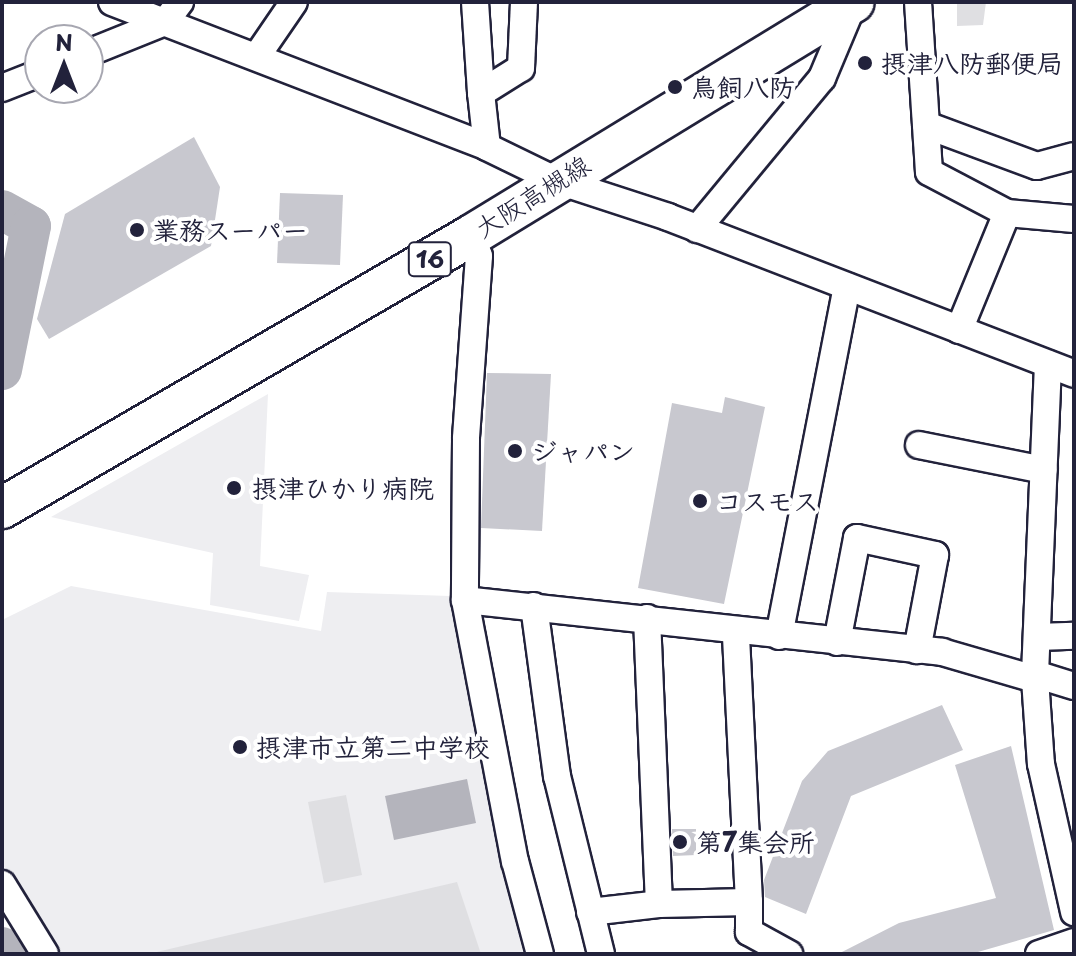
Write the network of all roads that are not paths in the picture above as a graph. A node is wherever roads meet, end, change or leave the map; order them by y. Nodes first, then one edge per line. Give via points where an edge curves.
1 (112, 2) edge
2 (294, 2) edge
3 (475, 2) edge
4 (524, 2) edge
5 (854, 2) edge
6 (918, 2) edge
7 (173, 12) edge
8 (104, 45) edge
9 (257, 56) junction
10 (24, 79) edge
11 (2, 88) edge
12 (481, 93) junction
13 (926, 125) junction
14 (487, 147) junction
15 (1074, 156) edge
16 (555, 180) junction
17 (1007, 213) junction
18 (1074, 219) edge
19 (697, 229) junction
20 (472, 235) junction
21 (847, 287) junction
22 (959, 330) junction
23 (1048, 364) junction
24 (1074, 374) edge
25 (919, 445) dead end
26 (1044, 470) junction
27 (2, 508) edge
28 (465, 600) junction
29 (534, 606) junction
30 (647, 618) junction
31 (736, 632) junction
32 (779, 636) junction
33 (1074, 636) edge
34 (1037, 637) junction
35 (837, 642) junction
36 (917, 650) junction
37 (1035, 676) junction
38 (1074, 686) edge
39 (1064, 822) edge
40 (2, 884) edge
41 (1071, 884) edge
42 (749, 902) junction
43 (659, 904) junction
44 (590, 912) junction
45 (1074, 912) edge
46 (1074, 942) edge
47 (45, 954) edge
48 (540, 954) edge
49 (601, 954) edge
50 (789, 954) edge
51 (1039, 954) edge

1 - 7 street
2 - 9 street
3 - 12 street
4 - 12 street via 521,68
5 - 16 main road, 大阪高槻線 / 16
5 - 19 street via 840,47 822,78
6 - 13 street
7 - 8 street
7 - 9 street
9 - 14 street
10 - 11 street
12 - 14 street
13 - 15 street via 1037,166
13 - 17 street via 929,172
14 - 16 street
16 - 19 street
16 - 20 main road, 大阪高槻線 / 16
17 - 18 street
17 - 22 street
19 - 21 street
20 - 27 main road, 大阪高槻線 / 16
20 - 28 street via 479,256 466,439
21 - 22 street
21 - 32 street
22 - 23 street
23 - 24 street
23 - 26 street
25 - 26 street
26 - 34 street
28 - 29 street
28 - 48 street via 515,861
29 - 30 street
29 - 44 street via 557,776
30 - 31 street
30 - 43 street
31 - 32 street
31 - 42 street
32 - 35 street
33 - 34 street
34 - 37 street
35 - 36 street
35 - 36 street via 857,538 935,555
36 - 37 street
37 - 38 street
37 - 39 street via 1041,764
39 - 41 street
40 - 47 street
41 - 45 street
42 - 43 street
42 - 50 street via 749,932
43 - 44 street
44 - 49 street
46 - 51 street

